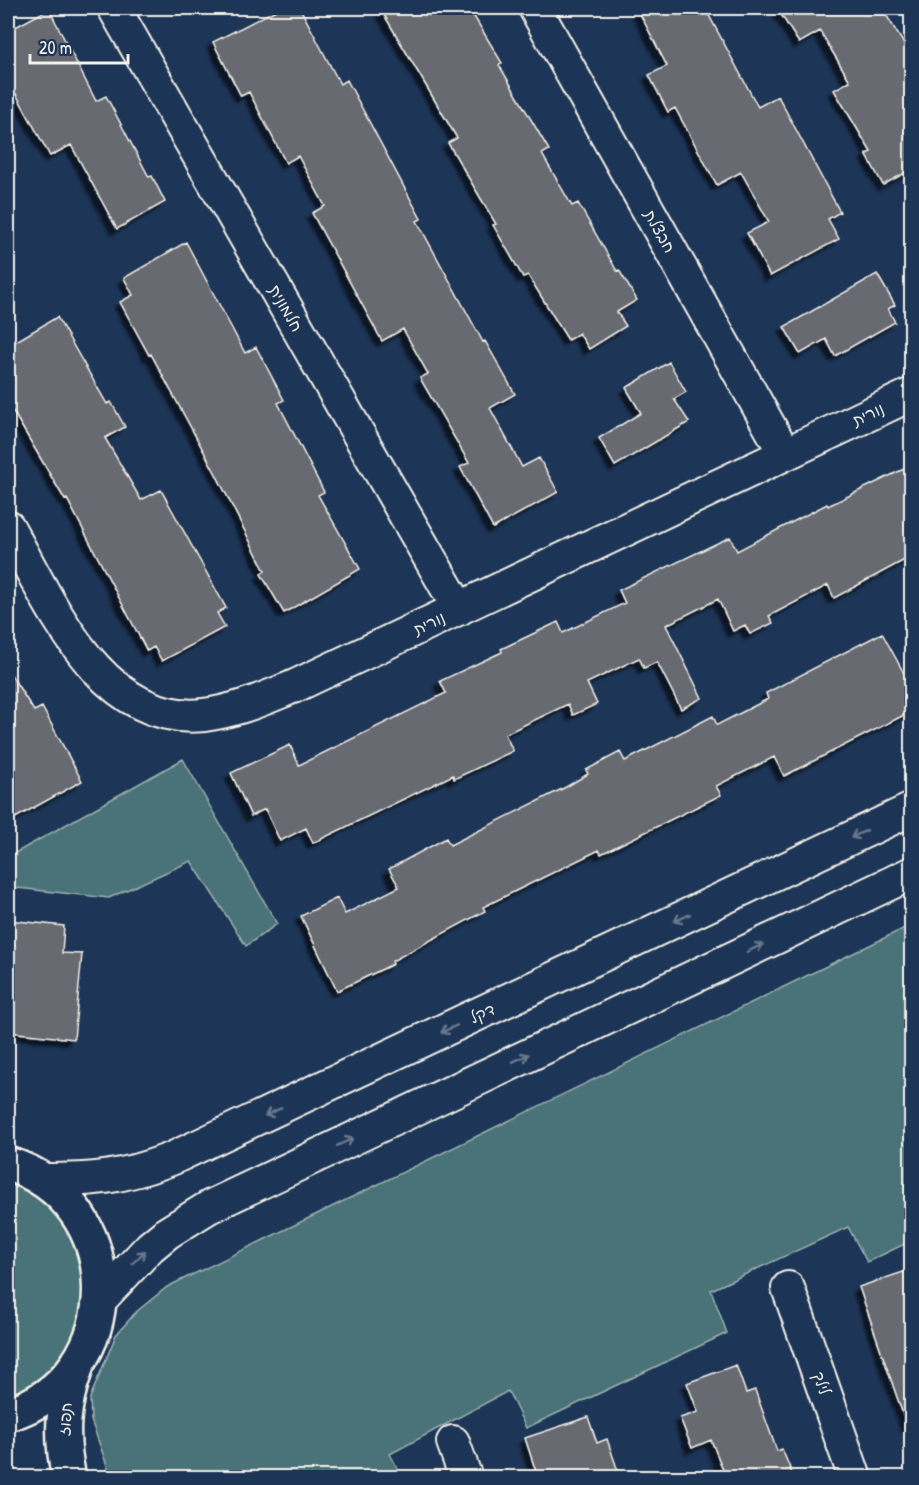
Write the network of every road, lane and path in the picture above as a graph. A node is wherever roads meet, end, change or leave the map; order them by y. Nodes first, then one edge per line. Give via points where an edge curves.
1 (114, 8) edge
2 (536, 8) edge
3 (912, 394) edge
4 (785, 454) junction
5 (8, 527) edge
6 (459, 609) junction
7 (912, 809) edge
8 (912, 873) edge
9 (8, 1164) edge
10 (42, 1180) junction
11 (788, 1288) dead end
12 (99, 1300) junction
13 (78, 1363) junction
14 (8, 1414) edge
15 (453, 1442) dead end
16 (69, 1478) edge
17 (466, 1478) edge
18 (855, 1478) edge

1 - 6 street, חלמונית
2 - 4 street, חבצלת
3 - 4 street, נורית
4 - 6 street, נורית
5 - 6 street, נורית via 87,659 135,702 166,713 202,715 245,707
7 -> 10 street, דקל via 171,1160 112,1177
12 -> 8 street via 150,1247 209,1207
9 - 10 street
10 - 12 street via 78,1215 90,1238 98,1262
11 - 18 street, לילך
12 - 13 street via 90,1340
13 - 14 street via 42,1398
13 - 16 street, תפוז via 66,1399 62,1429
15 - 17 street

